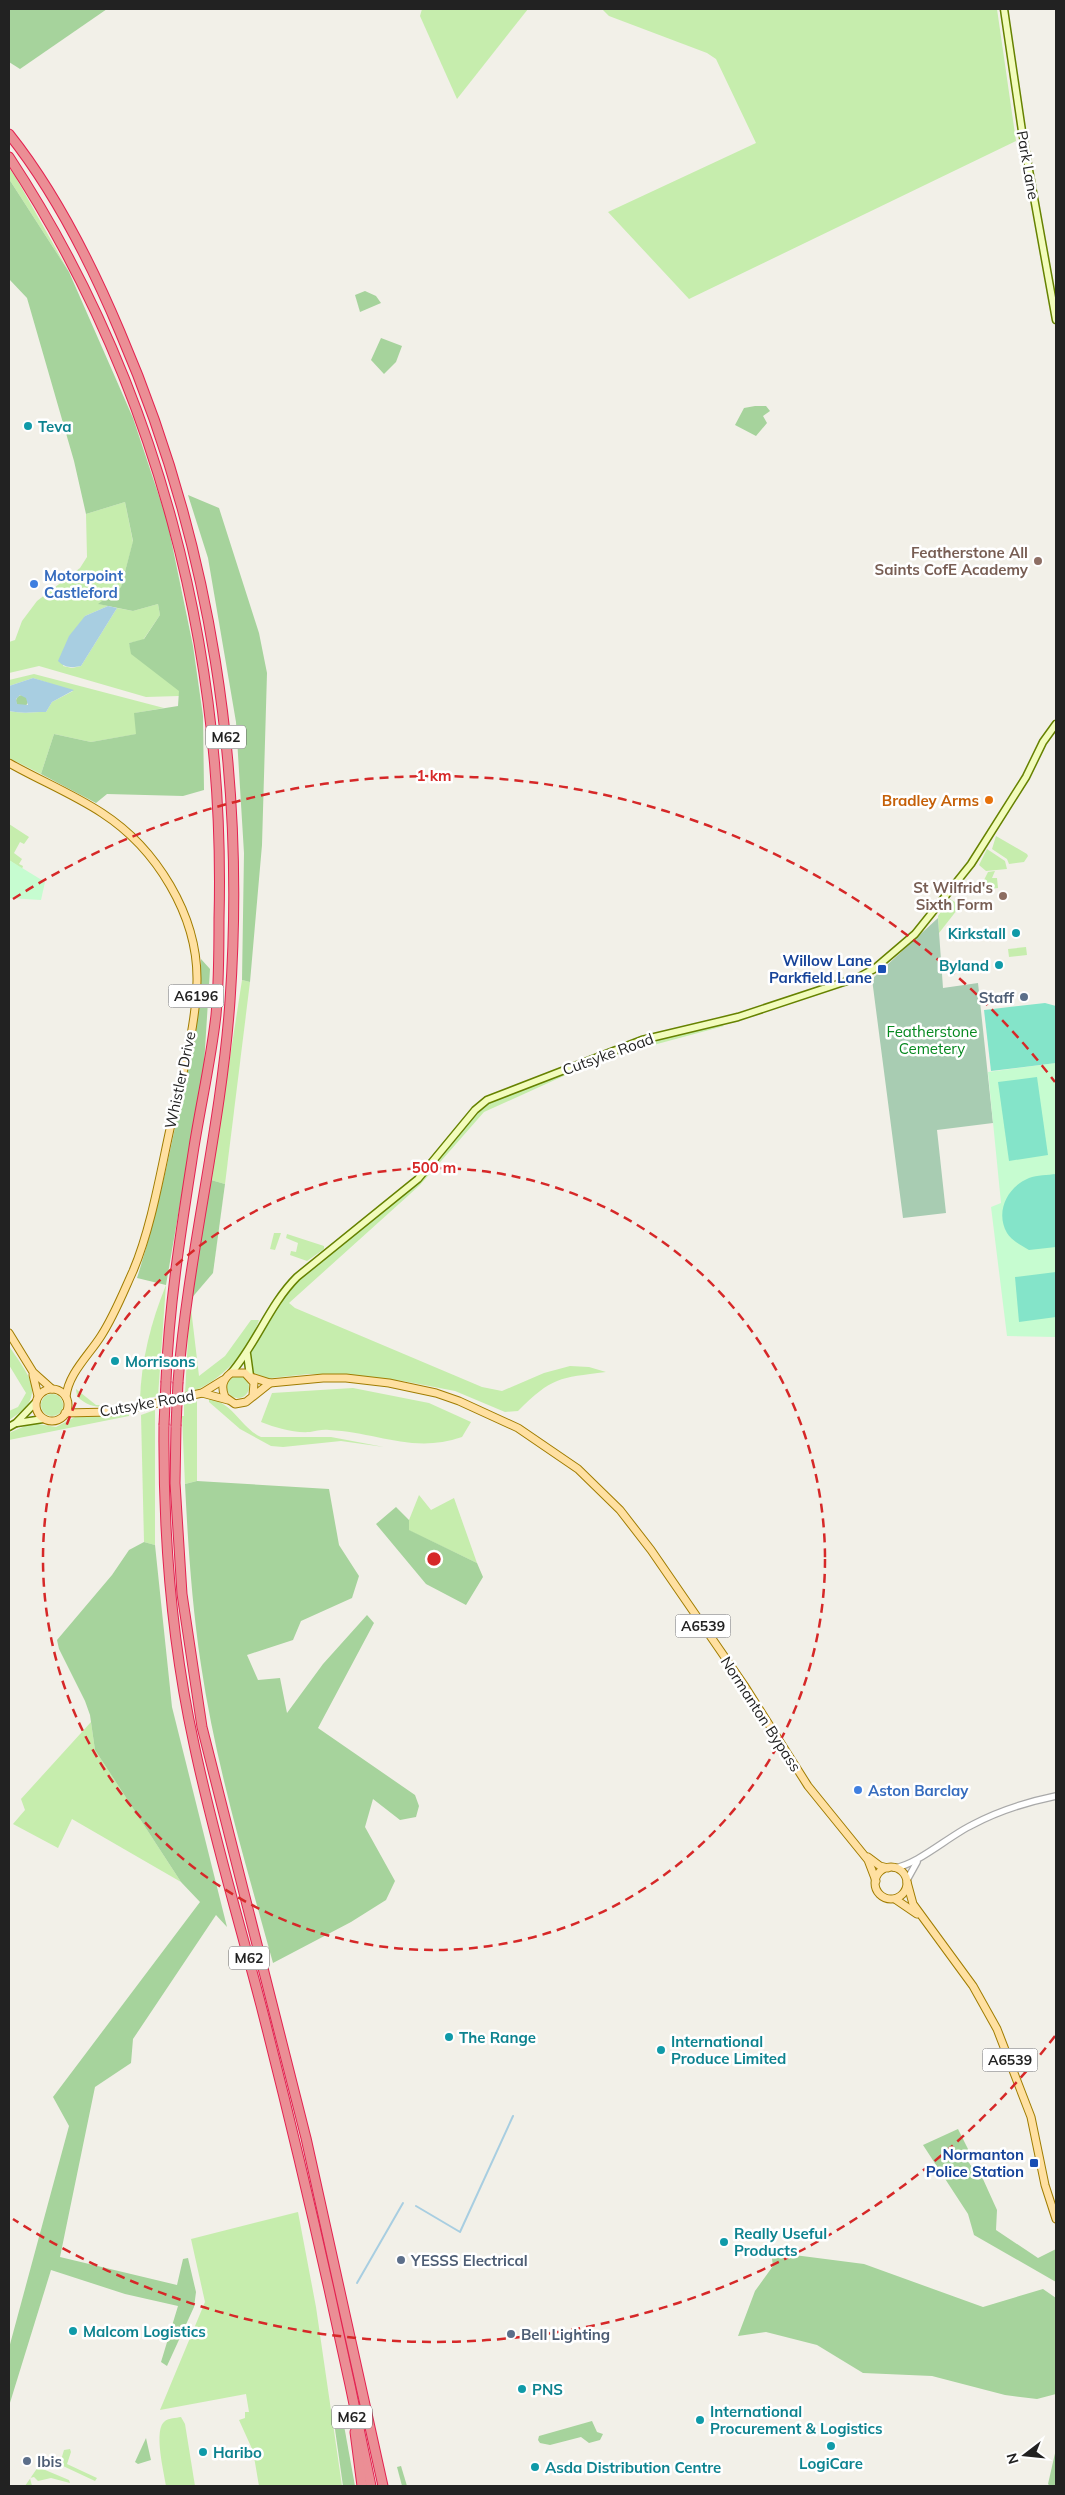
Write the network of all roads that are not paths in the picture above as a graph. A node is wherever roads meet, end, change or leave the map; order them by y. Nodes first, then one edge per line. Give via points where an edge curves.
1 (1004, 9) edge
2 (9, 134) edge
3 (9, 157) edge
4 (1056, 320) edge
5 (1056, 724) edge
6 (9, 763) edge
7 (9, 1333) edge
8 (247, 1354) junction
9 (32, 1372) junction
10 (231, 1373) junction
11 (73, 1376) junction
12 (250, 1376) junction
13 (224, 1380) junction
14 (270, 1383) junction
15 (52, 1389) junction
16 (202, 1393) junction
17 (253, 1395) junction
18 (66, 1398) junction
19 (37, 1399) junction
20 (228, 1400) junction
21 (92, 1412) junction
22 (66, 1413) junction
23 (43, 1419) junction
24 (16, 1423) junction
25 (9, 1427) edge
26 (1056, 1796) edge
27 (860, 1850) junction
28 (920, 1858) junction
29 (891, 1868) junction
30 (876, 1881) junction
31 (907, 1881) junction
32 (894, 1899) junction
33 (923, 1919) junction
34 (1056, 2219) edge
35 (342, 2348) junction
36 (362, 2486) edge
37 (371, 2486) edge
38 (384, 2486) edge

1 - 4 main road, Park Lane
2 - 38 highway, M62, bridge via 71,230 137,373 188,522 205,595 225,720 234,892 230,1002 178,1382 175,1483 181,1585 202,1727 306,2138
3 - 35 highway, M62, bridge via 76,270 136,405 184,565 202,659 219,813 216,1012 177,1269 166,1381 164,1492 168,1568 177,1646 208,1807 288,2114
5 - 8 main road, Cutsyke Road via 971,864 927,921 901,948 866,974 738,1017 642,1040 482,1103 418,1179 283,1291
6 - 11 main road, Whistler Drive / A6196 via 102,813 138,841 162,871 176,896 196,962 196,1000 187,1052 143,1244 102,1335
7 - 9 main road
8 - 10 main road, Cutsyke Road
8 - 12 main road
9 - 15 main road
9 - 19 main road
10 - 12 main road via 240,1371
10 - 13 main road
11 - 15 main road, Whistler Drive / A6196
11 - 18 main road, Whistler Drive / A6196
12 - 14 main road, A6539
12 - 17 main road
13 - 16 main road, Cutsyke Road
13 - 20 main road via 223,1391
14 - 17 main road, A6539
14 - 27 main road, Normanton Bypass / A6539 via 323,1378 389,1383 459,1401 518,1428 578,1470 625,1517 652,1550 808,1786
15 - 18 main road
15 - 19 main road
16 - 20 main road, Cutsyke Road
16 - 21 main road, Cutsyke Road via 110,1412
17 - 20 main road via 242,1403
18 - 21 main road, Cutsyke Road
18 - 22 main road
19 - 23 main road via 38,1413
19 - 24 main road
21 - 22 main road, Cutsyke Road
22 - 23 main road via 56,1421
23 - 24 main road
24 - 25 main road
26 - 28 street via 973,1824
27 - 29 main road, Normanton Bypass / A6539 via 874,1863
27 - 30 main road, Normanton Bypass / A6539 via 868,1860
28 - 29 street via 908,1865
28 - 31 street
29 - 30 main road via 880,1872
29 - 31 main road, A6539 via 900,1870
30 - 32 main road, A6539 via 876,1889 882,1896
31 - 32 main road via 903,1894
31 - 33 main road, A6539 via 912,1904
32 - 33 main road, A6539
33 - 34 main road, A6539 via 950,1951 997,2029 1031,2117 1045,2185
35 - 36 highway, M62
35 - 37 highway, M62

